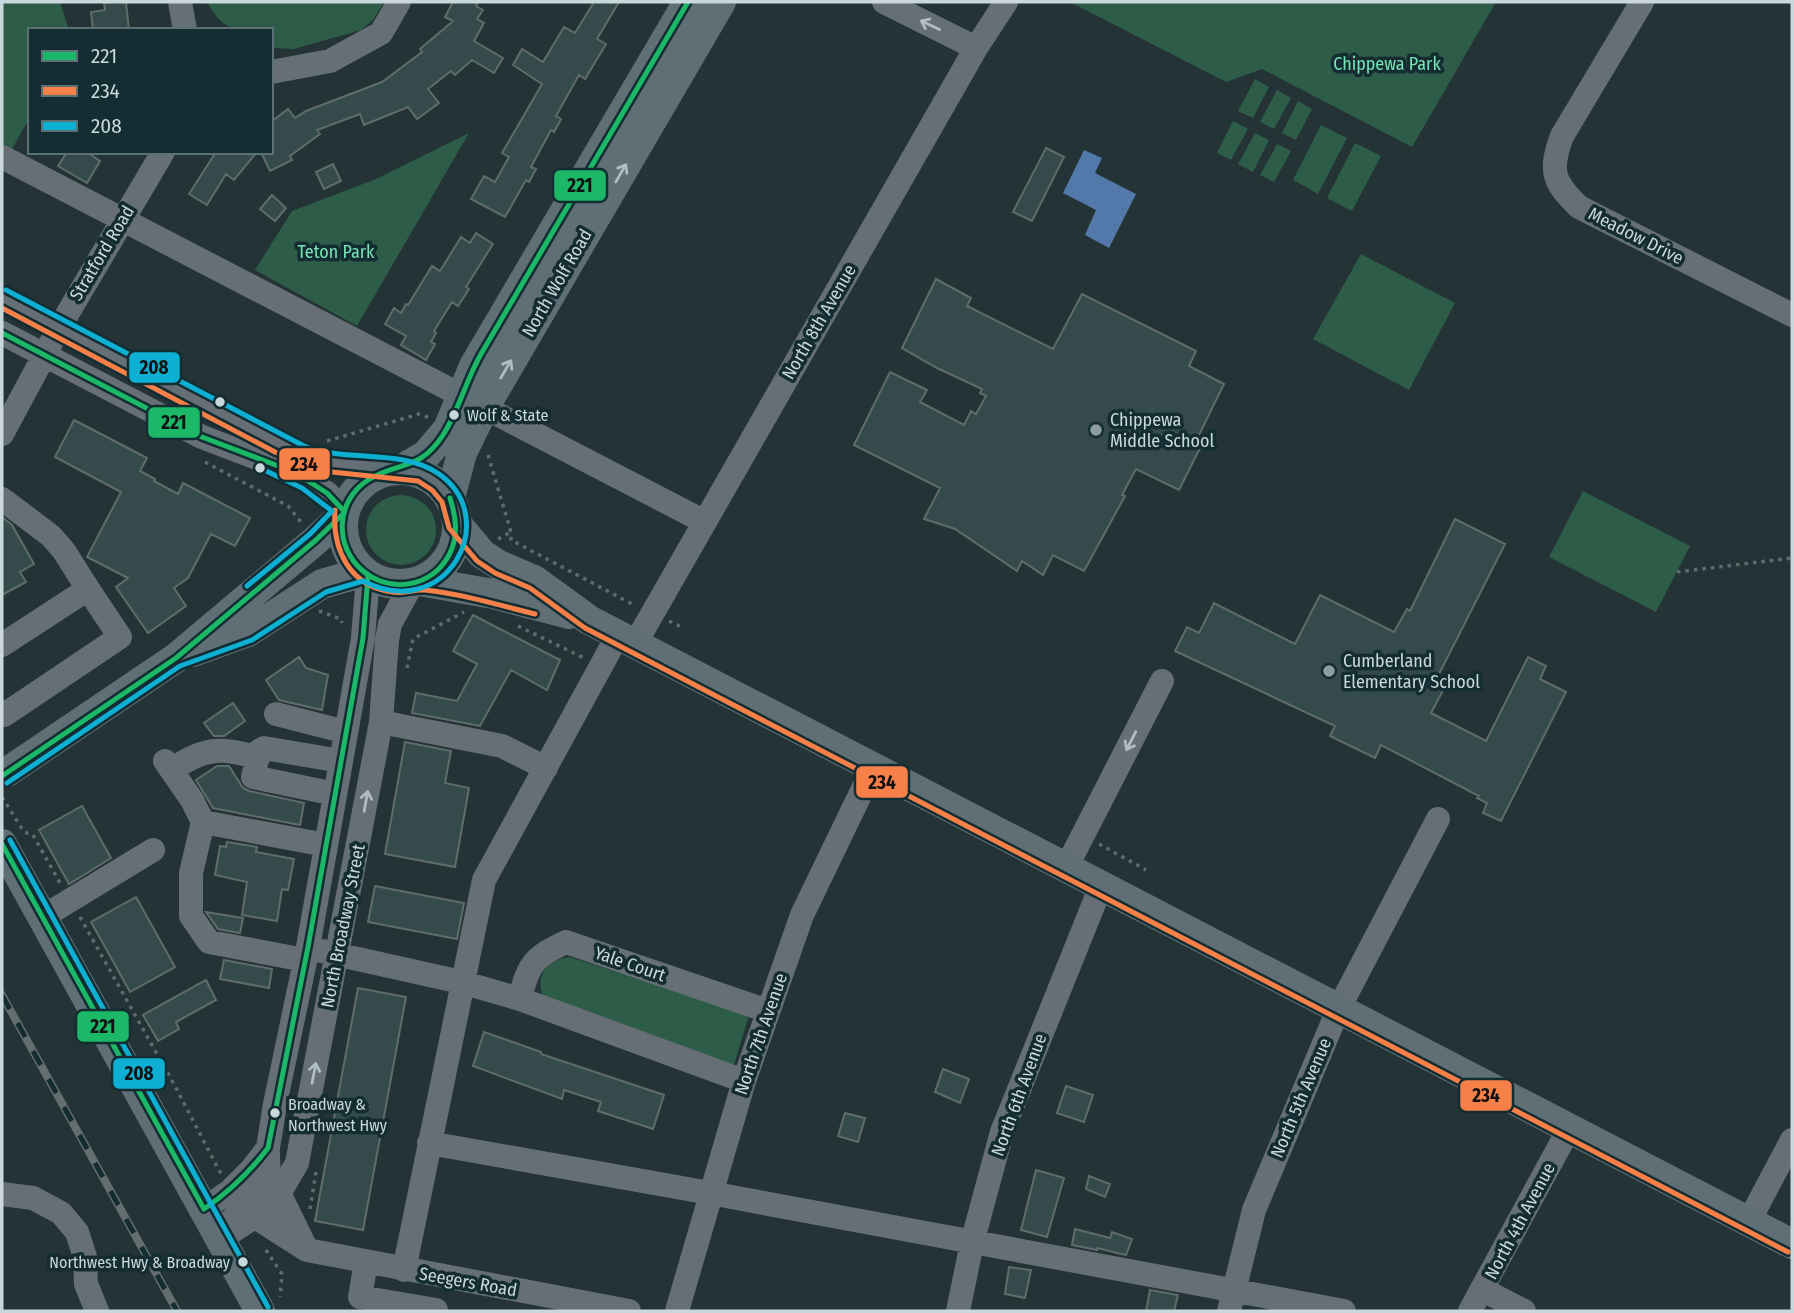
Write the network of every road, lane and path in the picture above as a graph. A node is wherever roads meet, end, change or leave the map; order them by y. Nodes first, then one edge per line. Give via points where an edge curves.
1 (399, 2) edge
2 (688, 2) edge
3 (721, 2) edge
4 (884, 2) edge
5 (1006, 2) edge
6 (1642, 2) edge
7 (976, 48) junction
8 (273, 71) edge
9 (162, 154) edge
10 (2, 157) edge
11 (122, 218) junction
12 (2, 298) edge
13 (1792, 315) edge
14 (59, 328) junction
15 (2, 333) edge
16 (43, 355) junction
17 (472, 402) junction
18 (430, 418) dead end
19 (2, 433) edge
20 (327, 441) dead end
21 (486, 449) dead end
22 (397, 469) junction
23 (2, 499) edge
24 (454, 511) junction
25 (343, 512) junction
26 (705, 522) junction
27 (1792, 558) edge
28 (1677, 572) dead end
29 (366, 574) junction
30 (416, 582) junction
31 (88, 589) junction
32 (636, 606) dead end
33 (309, 607) dead end
34 (473, 609) dead end
35 (589, 620) junction
36 (668, 621) dead end
37 (516, 625) dead end
38 (344, 627) dead end
39 (684, 628) dead end
40 (627, 640) junction
41 (2, 645) edge
42 (176, 658) junction
43 (601, 667) junction
44 (407, 670) dead end
45 (1162, 681) dead end
46 (2, 712) edge
47 (276, 714) dead end
48 (381, 722) junction
49 (346, 732) junction
50 (258, 758) junction
51 (341, 761) junction
52 (545, 768) junction
53 (873, 768) junction
54 (4, 789) edge
55 (335, 794) junction
56 (1438, 820) dead end
57 (203, 822) junction
58 (1088, 838) dead end
59 (326, 845) junction
60 (3, 846) edge
61 (153, 850) dead end
62 (1066, 868) junction
63 (1146, 870) dead end
64 (1101, 886) junction
65 (70, 900) junction
66 (41, 918) junction
67 (306, 953) junction
68 (338, 955) junction
69 (461, 982) junction
70 (520, 999) junction
71 (1339, 1010) junction
72 (768, 1011) junction
73 (744, 1081) junction
74 (1569, 1129) junction
75 (1792, 1140) edge
76 (429, 1143) junction
77 (268, 1148) junction
78 (227, 1165) dead end
79 (316, 1171) dead end
80 (710, 1193) junction
81 (279, 1194) junction
82 (2, 1195) edge
83 (204, 1209) junction
84 (310, 1211) dead end
85 (255, 1217) junction
86 (1749, 1221) junction
87 (220, 1239) junction
88 (972, 1243) junction
89 (1792, 1244) edge
90 (265, 1248) dead end
91 (307, 1250) junction
92 (366, 1262) junction
93 (404, 1270) junction
94 (439, 1277) junction
95 (1483, 1290) junction
96 (1231, 1301) edge
97 (356, 1304) edge
98 (569, 1306) edge
99 (270, 1307) edge
100 (440, 1310) edge
101 (97, 1311) edge
102 (629, 1311) edge
103 (677, 1311) edge
104 (958, 1311) edge
105 (1344, 1311) edge
106 (1470, 1311) edge
107 (1524, 1311) edge

1 - 8 street via 381,33 330,61
2 - 17 main road, North Wolf Road via 474,366
17 -> 3 main road, North Wolf Road
7 -> 4 street
5 - 7 street, North 8th Avenue
6 - 13 street, Meadow Drive via 1562,136 1554,157 1554,175 1579,207
7 - 26 street, North 8th Avenue
9 - 11 street, Stratford Road
10 - 11 street
11 - 14 street, Stratford Road
11 - 17 street
12 - 14 street
14 - 16 street, Stratford Road
14 - 22 street via 278,444 324,462
15 - 16 street
16 - 19 street, Stratford Road
16 - 25 street via 202,437 293,472 327,494
17 - 22 main road, North Wolf Road via 426,455
17 - 24 main road, North Wolf Road
17 - 26 street
18 - 20 path via 419,414
21 - 32 path via 511,540
22 - 24 main road via 421,473 438,483
22 - 25 main road via 370,477 354,491
23 - 31 street via 51,536
24 - 30 main road via 456,542 448,559 436,572
24 - 35 main road via 482,554 534,580
25 - 29 main road via 342,536 349,556
25 - 42 main road
26 - 40 street, North 8th Avenue
27 - 28 path
29 - 30 main road via 390,583
29 - 42 main road via 322,584 248,632
29 - 49 street, North Broadway Street via 363,638
30 - 35 main road via 493,594
30 - 48 street, North Broadway Street via 390,624
31 - 41 street
31 - 46 street via 120,637 4,715
33 - 38 path via 341,619
34 - 44 path via 413,639
35 - 40 main road
36 - 39 path
37 - 43 path
40 - 43 street, North 8th Avenue
40 - 53 main road
42 - 54 main road
43 - 52 street, North 8th Avenue
45 -> 62 street
47 - 49 street
48 - 52 street via 502,746
68 -> 48 street, North Broadway Street
49 - 51 street, North Broadway Street
50 - 51 street via 264,748
50 - 55 street via 257,779
50 - 57 street via 240,752 205,753 169,765
51 - 55 street, North Broadway Street
52 - 69 street, North 8th Avenue via 484,880
53 - 62 main road
53 - 72 street, North 7th Avenue via 802,915
54 - 65 path via 24,832 33,835
55 - 59 street, North Broadway Street
56 - 71 street, North 5th Avenue
57 - 59 street
57 - 67 street via 191,873 191,916 209,943
58 - 63 path
59 - 67 street, North Broadway Street
60 - 66 main road
61 - 65 street
62 - 64 main road
64 - 71 main road
64 - 88 street, North 6th Avenue via 1002,1132
65 - 66 street
65 - 78 path via 218,1168
66 - 83 main road
67 - 68 street
67 - 77 street, North Broadway Street
68 - 69 street
81 -> 68 street, North Broadway Street via 297,1163
69 - 70 street
69 - 76 street, North 8th Avenue
70 - 72 street, Yale Court via 526,974 542,953 566,942
70 - 73 street
71 - 74 main road
71 - 96 street, North 5th Avenue via 1254,1210
72 - 73 street, North 7th Avenue
73 - 80 street, North 7th Avenue
74 - 86 main road
74 - 95 street, North 4th Avenue
75 - 86 street
76 - 80 street
76 - 93 street, North 8th Avenue
77 - 83 street, North Broadway Street via 230,1191
77 - 87 street via 268,1170 259,1188 234,1214
79 - 84 path
80 - 88 street
80 - 103 street, North 7th Avenue
81 - 85 street, North Broadway Street via 272,1206
81 - 91 street
82 - 101 street via 33,1198 61,1213 77,1232 85,1257 86,1284
83 - 87 main road
85 - 87 street, North Broadway Street
85 - 91 street, Seegers Road
86 - 89 main road
87 - 99 main road
88 - 96 street
88 - 104 street, North 6th Avenue
90 - 99 path via 282,1274
91 - 92 street, Seegers Road
92 - 93 street, Seegers Road
92 - 97 street
93 - 94 street, Seegers Road
94 - 98 street, Seegers Road
94 - 100 street
95 - 106 street, North 4th Avenue
95 - 107 street
96 - 105 street
97 - 100 street
98 - 102 street, Seegers Road

